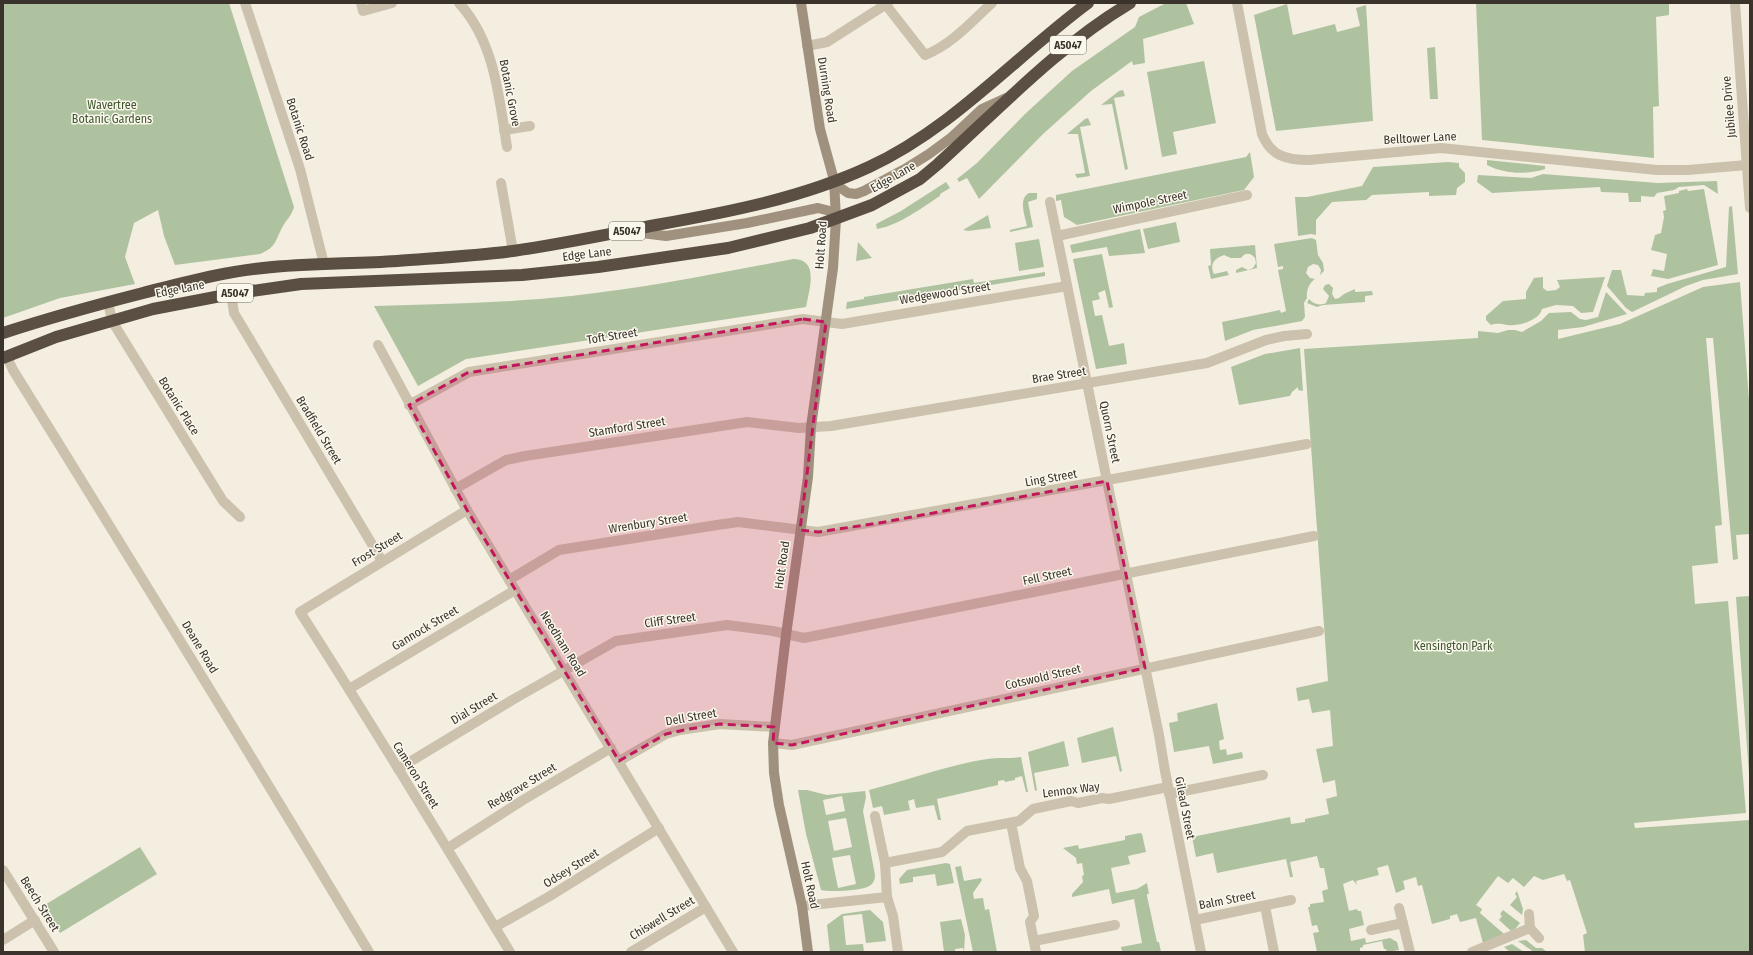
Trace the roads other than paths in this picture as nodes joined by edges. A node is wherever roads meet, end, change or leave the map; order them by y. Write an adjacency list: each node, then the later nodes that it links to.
1 (245, 3): 27 (street, Botanic Road)
2 (361, 3): 3 (street)
3 (392, 3)
4 (459, 3): 15 (street, Botanic Grove)
5 (801, 3): 12 (main road, Durning Road)
6 (992, 3): 11 (street)
7 (1088, 3): 18 (highway, Edge Lane / A5047)
8 (1130, 3): 13 (highway, Edge Lane / A5047)
9 (1237, 3): 17 (street, Belltower Lane)
10 (1734, 3): 17 (street, Jubilee Drive)
11 (887, 4): 12 (street)
12 (807, 46): 18 (main road, Durning Road)
13 (1013, 95): 18 (main road); 23 (highway, Edge Lane / A5047)
14 (530, 126): 15 (street)
15 (504, 130): 16 (street, Botanic Grove)
16 (507, 147)
17 (1748, 164): 22 (street, Jubilee Drive)
18 (834, 180): 23 (main road, Holt Road); 24 (highway, Edge Lane / A5047)
19 (501, 183): 26 (street)
20 (1247, 195): 25 (street, Wimpole Street)
21 (1050, 202): 25 (street, Quorn Street)
22 (1750, 208)
23 (836, 219): 24 (main road); 29 (highway, Edge Lane / A5047); 32 (main road, Holt Road)
24 (627, 231): 26 (highway, Edge Lane / A5047)
25 (1057, 236): 28 (street, Quorn Street)
26 (513, 250): 27 (highway, Edge Lane / A5047)
27 (324, 264): 30 (highway, Edge Lane / A5047)
28 (1067, 286): 32 (street, Wedgewood Street); 37 (street, Quorn Street)
29 (230, 294): 31 (highway, Edge Lane / A5047); 47 (street, Bradfield Street)
30 (108, 302): 31 (street, Botanic Place); 33 (highway, Edge Lane / A5047)
31 (112, 321): 36 (highway, Edge Lane / A5047); 44 (street, Botanic Place)
32 (826, 322): 38 (street, Toft Street); 39 (main road, Holt Road)
33 (3, 333)
34 (1307, 334): 37 (street, Brae Street)
35 (378, 345): 38 (street, Needham Road)
36 (5, 358): 88 (street, Deane Road)
37 (1087, 384): 39 (street, Brae Street); 41 (street, Quorn Street)
38 (409, 405): 42 (street, Needham Road)
39 (811, 427): 42 (street, Stamford Street); 45 (main road, Holt Road)
40 (1307, 444): 41 (street, Ling Street)
41 (1107, 481): 45 (street, Ling Street); 48 (street, Quorn Street)
42 (455, 489): 43 (street, Needham Road)
43 (467, 510): 47 (street, Frost Street); 49 (street, Needham Road)
44 (240, 517)
45 (800, 530): 49 (street, Wrenbury Street); 53 (main road, Holt Road)
46 (1314, 536): 48 (street, Fell Street)
47 (382, 561): 51 (street, Frost Street)
48 (1125, 574): 53 (street, Fell Street); 54 (street, Quorn Street)
49 (509, 580): 50 (street, Needham Road)
50 (515, 590): 55 (street, Needham Road); 56 (street, Gannock Street)
51 (300, 612): 56 (street, Cameron Street)
52 (1319, 631): 54 (street, Cotswold Street)
53 (786, 635): 55 (street, Cliff Street); 57 (main road, Holt Road)
54 (1145, 668): 58 (street, Cotswold Street); 63 (street, Gilead Street)
55 (565, 671): 59 (street, Needham Road); 61 (street, Dial Street)
56 (349, 689): 61 (street, Cameron Street)
57 (774, 727): 58 (main road, Holt Road); 60 (street, Dell Street)
58 (773, 743): 72 (main road, Holt Road)
59 (611, 748): 60 (street, Needham Road); 67 (street, Redgrave Street)
60 (619, 761): 66 (street, Needham Road)
61 (398, 769): 67 (street, Cameron Street)
62 (1263, 775): 63 (street, Lennox Way)
63 (1168, 790): 65 (street, Lennox Way); 78 (street, Gilead Street)
64 (874, 816): 68 (street)
65 (1011, 823): 68 (street, Lennox Way); 86 (street)
66 (659, 828): 74 (street, Needham Road); 81 (street, Odsey Street)
67 (448, 848): 81 (street, Cameron Street)
68 (885, 863): 70 (street)
69 (3, 870): 77 (street, Beech Street)
70 (887, 897): 72 (street); 93 (street)
71 (1291, 900): 73 (street, Balm Street)
72 (802, 906): 92 (main road, Holt Road)
73 (1265, 906): 78 (street, Balm Street); 96 (street, Balm Street)
74 (706, 907): 90 (street, Chiswell Street); 91 (street, Needham Road)
75 (1399, 908): 79 (street)
76 (1529, 914): 82 (street)
77 (35, 920): 85 (street); 87 (street, Beech Street)
78 (1195, 920): 95 (street, Gilead Street)
79 (1403, 923): 83 (street); 97 (street)
80 (1115, 925): 86 (street)
81 (495, 928): 89 (street, Cameron Street)
82 (1530, 928): 84 (street); 98 (street)
83 (1372, 930)
84 (1540, 938)
85 (3, 940)
86 (1034, 941): 94 (street)
87 (54, 952)
88 (369, 952)
89 (510, 952)
90 (631, 952)
91 (733, 952)
92 (808, 952)
93 (898, 952)
94 (1036, 952)
95 (1202, 952)
96 (1274, 952)
97 (1410, 952)
98 (1472, 952)

